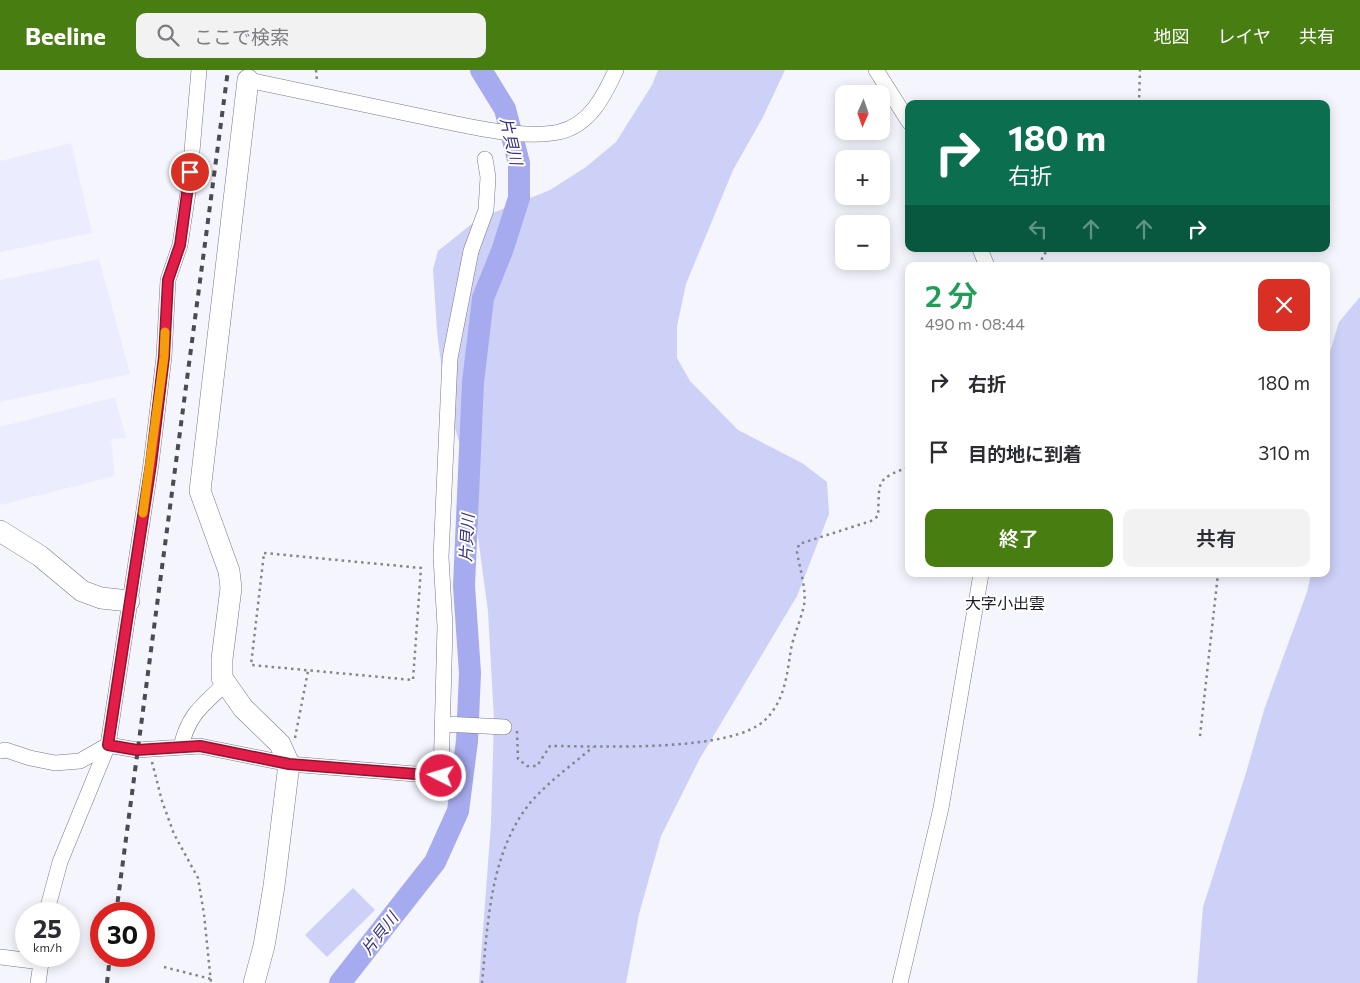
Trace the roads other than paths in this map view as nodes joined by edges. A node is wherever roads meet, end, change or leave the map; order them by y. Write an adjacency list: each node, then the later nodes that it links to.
1 (199, 70): 9 (street)
2 (616, 70): 4 (street)
3 (876, 70): 5 (street)
4 (248, 80): 10 (street)
5 (905, 116)
6 (485, 159): 11 (street)
7 (0, 531): 9 (street)
8 (980, 577): 23 (street)
9 (129, 601): 13 (street)
10 (225, 684): 14 (street); 16 (street)
11 (444, 724): 12 (street); 16 (street)
12 (504, 727)
13 (108, 745): 14 (street); 15 (street); 17 (street)
14 (181, 747): 16 (street)
15 (0, 751)
16 (289, 764): 22 (street)
17 (49, 902)
18 (0, 957): 19 (street)
19 (15, 958)
20 (40, 967): 21 (street)
21 (38, 983)
22 (254, 983)
23 (900, 983)

